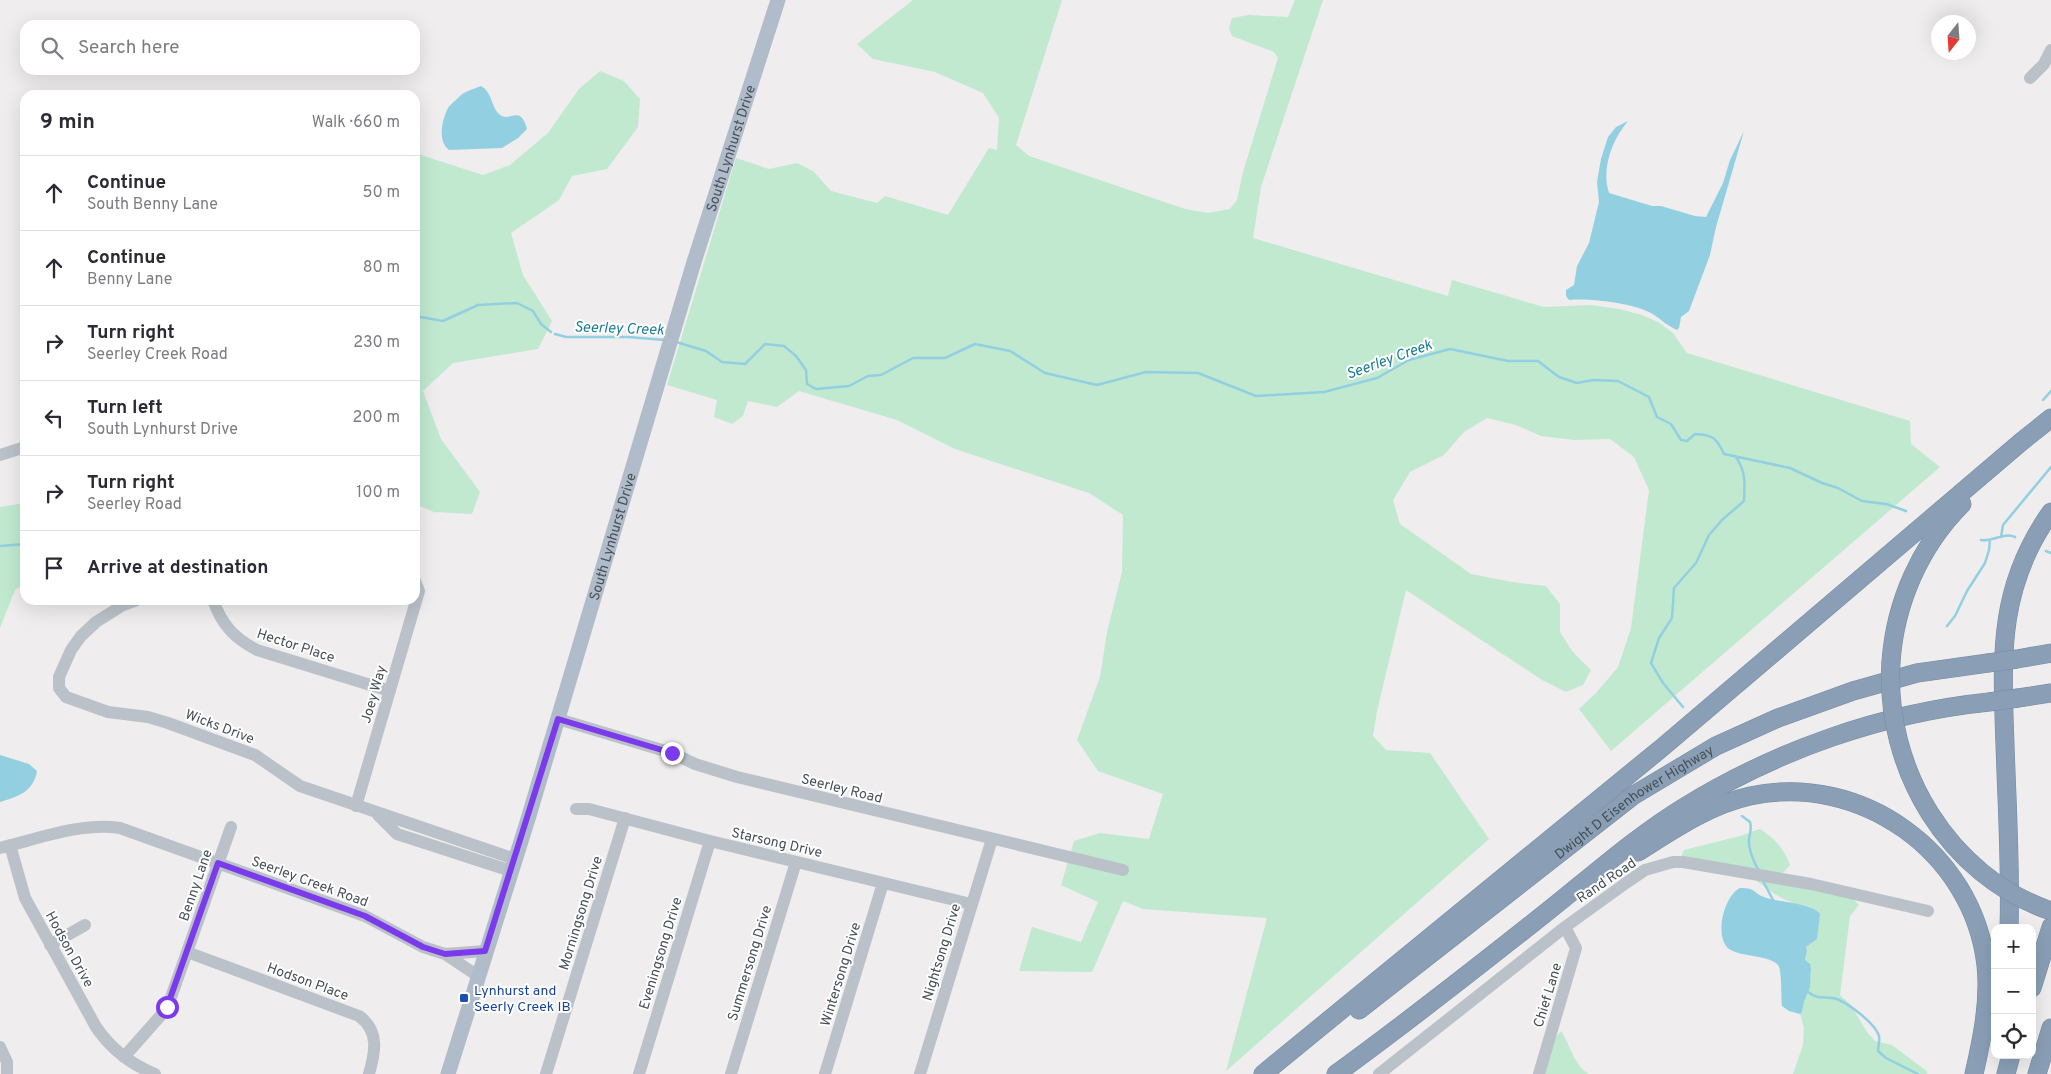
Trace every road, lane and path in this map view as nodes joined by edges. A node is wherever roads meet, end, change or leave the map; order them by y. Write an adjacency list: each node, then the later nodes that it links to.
1 (778, 0): 17 (main road, South Lynhurst Drive)
2 (2051, 50): 3 (street)
3 (2030, 78)
4 (2051, 418): 58 (highway)
5 (2051, 423): 32 (highway, bridge)
6 (20, 449): 7 (street)
7 (0, 455)
8 (2051, 512): 34 (highway)
9 (122, 605): 18 (street, Wicks Drive)
10 (215, 605): 13 (street, Hector Place)
11 (412, 605): 13 (street, Joey Way)
12 (2051, 654): 59 (highway, Dwight D Eisenhower Highway, bridge)
13 (390, 691): 18 (street, Joey Way)
14 (2051, 693): 15 (highway)
15 (2018, 698): 16 (highway); 33 (highway, bridge)
16 (2051, 699)
17 (558, 719): 22 (street, Seerley Road); 27 (main road, South Lynhurst Drive)
18 (356, 806): 27 (street, Wicks Drive)
19 (576, 809): 20 (street, Starsong Drive)
20 (625, 818): 23 (street, Starsong Drive); 53 (street, Morningsong Drive)
21 (231, 827): 26 (street, Benny Lane)
22 (992, 839): 28 (street, Seerley Road); 30 (street, Nightsong Drive)
23 (710, 841): 25 (street, Starsong Drive); 54 (street, Eveningsong Drive)
24 (5, 846): 26 (street, Seerley Creek Road); 38 (street, Hodson Drive)
25 (796, 862): 29 (street, Starsong Drive); 55 (street, Summersong Drive)
26 (218, 863): 40 (street, Benny Lane); 41 (street, Seerley Creek Road)
27 (513, 865): 39 (main road, South Lynhurst Drive)
28 (1122, 870)
29 (883, 883): 30 (street, Starsong Drive); 56 (street, Wintersong Drive)
30 (972, 904): 57 (street, Nightsong Drive)
31 (1928, 911): 36 (street, Rand Road)
32 (2051, 911)
33 (1543, 915): 60 (highway); 63 (highway)
34 (2009, 924)
35 (85, 925): 38 (street)
36 (1565, 927): 61 (street, Rand Road); 62 (street, Chief Lane)
37 (2051, 927): 42 (highway)
38 (50, 945): 47 (street, Hodson Drive)
39 (485, 951): 41 (street, Seerley Creek Road); 43 (main road, South Lynhurst Drive)
40 (187, 952): 47 (street, Benny Lane); 51 (street, Hodson Place)
41 (445, 954): 43 (street, Seerley Creek Road)
42 (2036, 975)
43 (478, 976): 52 (main road, South Lynhurst Drive)
44 (2051, 1028): 66 (highway)
45 (1991, 1043): 64 (highway)
46 (0, 1047): 49 (street)
47 (124, 1057): 50 (street)
48 (2011, 1059): 65 (highway)
49 (7, 1074)
50 (155, 1074)
51 (369, 1074)
52 (448, 1074)
53 (546, 1074)
54 (639, 1074)
55 (732, 1074)
56 (825, 1074)
57 (920, 1074)
58 (1263, 1074)
59 (1278, 1074)
60 (1336, 1074)
61 (1379, 1074)
62 (1539, 1074)
63 (1974, 1074)
64 (1982, 1074)
65 (2006, 1074)
66 (2037, 1074)

